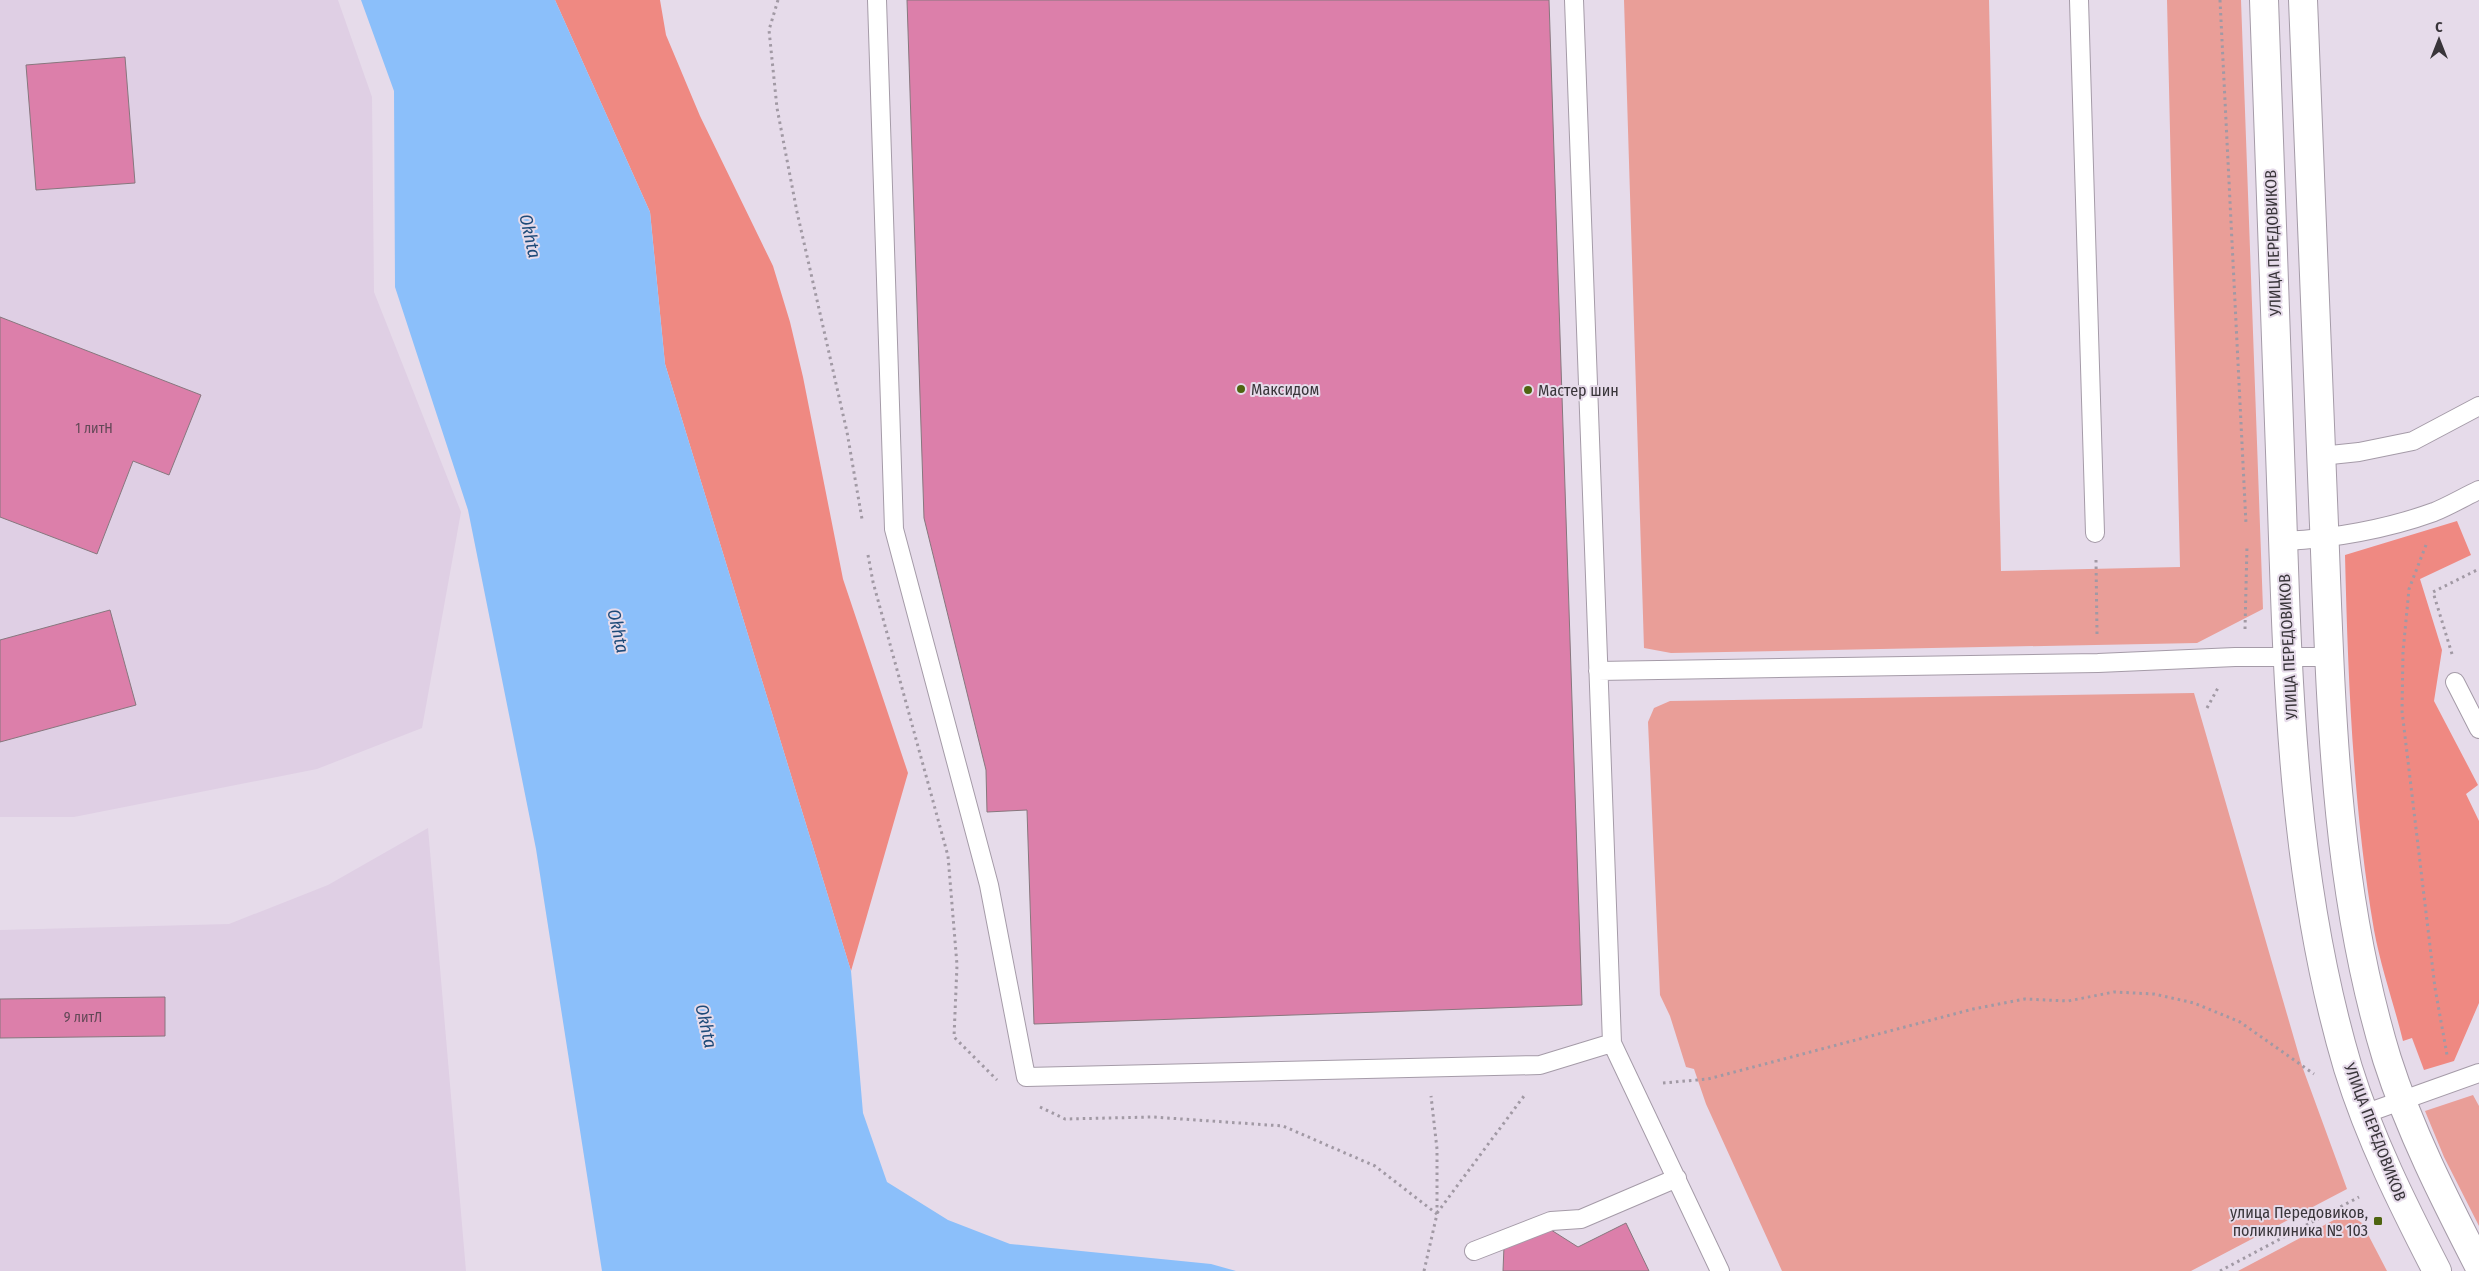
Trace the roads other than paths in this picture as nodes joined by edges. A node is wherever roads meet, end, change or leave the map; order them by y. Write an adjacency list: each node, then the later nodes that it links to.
1 (877, 0): 17 (lane)
2 (1574, 0): 14 (lane)
3 (2079, 0): 9 (lane)
4 (2264, 0): 11 (main road, УЛИЦА ПЕРЕДОВИКОВ)
5 (2304, 0): 7 (main road)
6 (2479, 406): 7 (lane)
7 (2321, 456): 10 (main road)
8 (2479, 490): 10 (lane)
9 (2095, 533)
10 (2324, 539): 11 (lane); 12 (main road)
11 (2283, 541): 13 (main road, УЛИЦА ПЕРЕДОВИКОВ)
12 (2328, 657): 13 (lane); 19 (main road)
13 (2288, 658): 14 (lane); 20 (main road, УЛИЦА ПЕРЕДОВИКОВ)
14 (1598, 671): 17 (lane)
15 (2455, 682): 16 (lane)
16 (2479, 729)
17 (1612, 1043): 21 (lane)
18 (2479, 1073): 19 (lane)
19 (2402, 1099): 20 (lane); 23 (main road)
20 (2364, 1114): 25 (main road, УЛИЦА ПЕРЕДОВИКОВ)
21 (1677, 1178): 22 (lane); 24 (lane)
22 (1474, 1252)
23 (2479, 1266)
24 (1720, 1271)
25 (2437, 1271)

